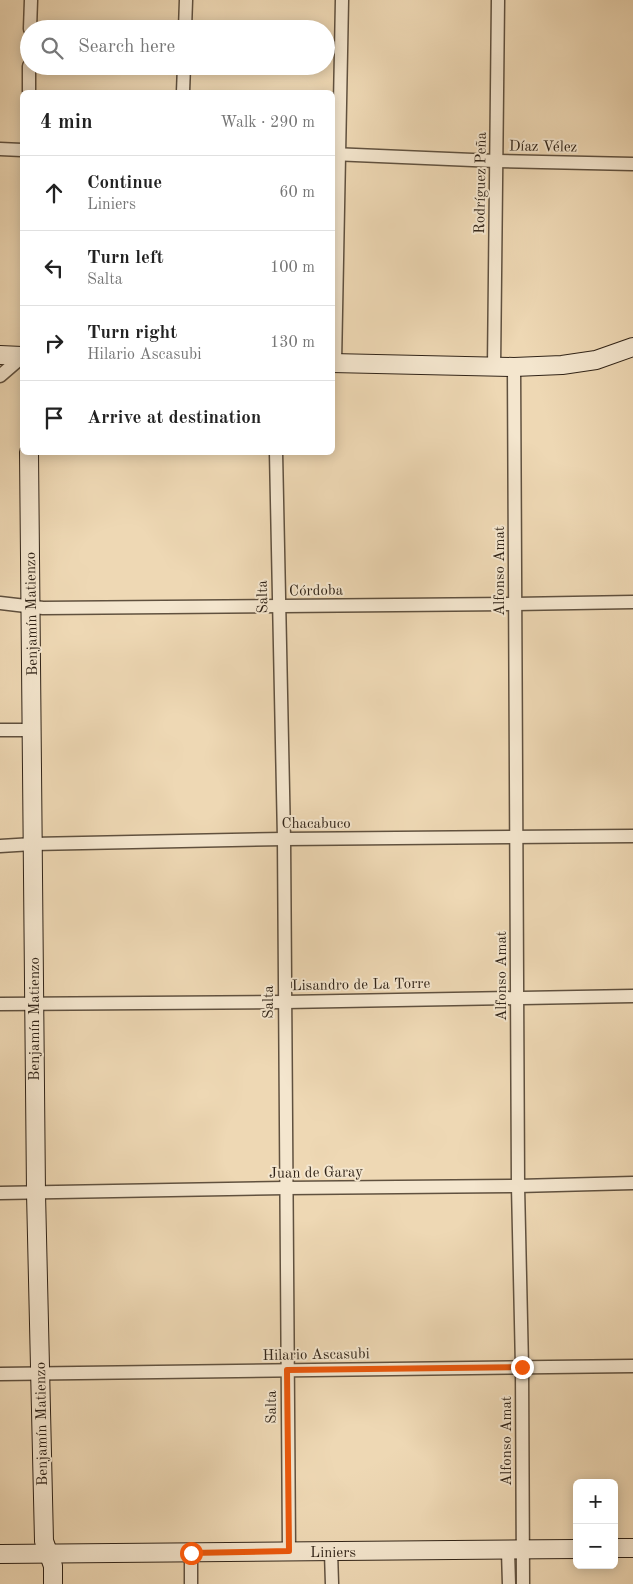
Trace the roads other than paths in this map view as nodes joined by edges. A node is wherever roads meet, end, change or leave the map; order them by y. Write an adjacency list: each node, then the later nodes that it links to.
1 (31, 0): 5 (street)
2 (186, 0): 6 (street)
3 (342, 0): 13 (street)
4 (498, 0): 14 (street, Rodríguez Peña)
5 (30, 20)
6 (185, 20)
7 (29, 75): 9 (street)
8 (184, 75): 10 (street)
9 (29, 90)
10 (183, 90)
11 (0, 149): 12 (street)
12 (20, 150)
13 (336, 154): 14 (street, Díaz Vélez); 16 (street)
14 (496, 161): 15 (street, Díaz Vélez); 22 (street, Rodríguez Peña)
15 (633, 164)
16 (335, 258)
17 (633, 347): 23 (street)
18 (0, 356): 19 (street)
19 (20, 357)
20 (20, 359): 24 (street)
21 (335, 363): 22 (street)
22 (494, 367): 23 (street)
23 (514, 367): 29 (street, Alfonso Amat)
24 (0, 376)
25 (29, 455): 30 (street, Benjamín Matienzo)
26 (276, 455): 31 (street, Salta)
27 (633, 602): 29 (street, Córdoba)
28 (0, 603): 30 (street, Córdoba)
29 (515, 604): 31 (street, Córdoba); 35 (street, Alfonso Amat)
30 (31, 606): 31 (street, Córdoba); 33 (street, Benjamín Matienzo)
31 (278, 606): 36 (street, Salta)
32 (0, 730): 33 (street)
33 (32, 730): 37 (street, Benjamín Matienzo)
34 (633, 836): 35 (street, Chacabuco)
35 (517, 838): 36 (street, Chacabuco); 40 (street, Alfonso Amat)
36 (284, 840): 37 (street, Chacabuco); 41 (street, Salta)
37 (33, 844): 38 (street, Chacabuco); 43 (street, Benjamín Matienzo)
38 (0, 846)
39 (633, 996): 40 (street, Lisandro de La Torre)
40 (518, 997): 41 (street, Lisandro de La Torre); 45 (street, Alfonso Amat)
41 (285, 1002): 43 (street, Lisandro de La Torre); 46 (street, Salta)
42 (0, 1004): 43 (street, Lisandro de La Torre)
43 (34, 1004): 47 (street, Benjamín Matienzo)
44 (633, 1183): 45 (street, Juan de Garay)
45 (518, 1186): 46 (street, Juan de Garay); 50 (street, Alfonso Amat)
46 (286, 1188): 47 (street, Juan de Garay); 51 (street, Salta)
47 (36, 1193): 48 (street, Juan de Garay); 53 (street, Benjamín Matienzo)
48 (0, 1194)
49 (633, 1366): 50 (street, Hilario Ascasubi)
50 (522, 1367): 51 (street, Hilario Ascasubi); 58 (street, Alfonso Amat)
51 (287, 1370): 53 (street, Hilario Ascasubi); 57 (street, Salta)
52 (0, 1374): 53 (street, Hilario Ascasubi)
53 (40, 1374): 60 (street, Benjamín Matienzo)
54 (618, 1548): 55 (street)
55 (633, 1548)
56 (573, 1549): 58 (street, Liniers)
57 (289, 1551): 59 (street, Liniers); 61 (street, Liniers)
58 (515, 1551): 59 (street, Liniers); 66 (street, Alfonso Amat); 67 (street, Alfonso Amat)
59 (331, 1552): 65 (street)
60 (48, 1553): 61 (street, Liniers); 62 (street, Liniers); 63 (street, Benjamín Matienzo)
61 (191, 1553): 64 (street)
62 (0, 1554)
63 (53, 1584)
64 (191, 1584)
65 (332, 1584)
66 (509, 1584)
67 (523, 1584)

